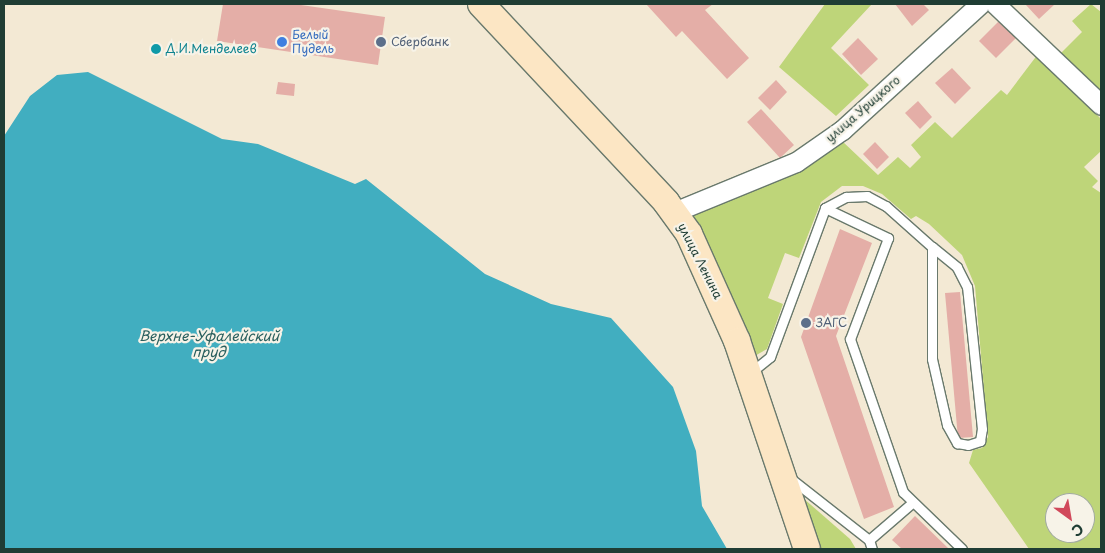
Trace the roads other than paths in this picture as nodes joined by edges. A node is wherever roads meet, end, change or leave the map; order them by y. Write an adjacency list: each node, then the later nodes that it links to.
1 (481, 4): 6 (main road, улица Ленина)
2 (980, 4): 6 (street, улица Урицкого)
3 (995, 4): 4 (street)
4 (1101, 105)
5 (825, 208): 7 (lane); 8 (lane); 10 (lane)
6 (674, 212): 8 (main road, улица Ленина)
7 (932, 247): 7 (lane)
8 (748, 374): 9 (main road, улица Ленина)
9 (777, 466): 11 (lane); 12 (main road, улица Ленина)
10 (913, 502): 11 (lane); 13 (lane)
11 (870, 545)
12 (807, 549)
13 (962, 549)

